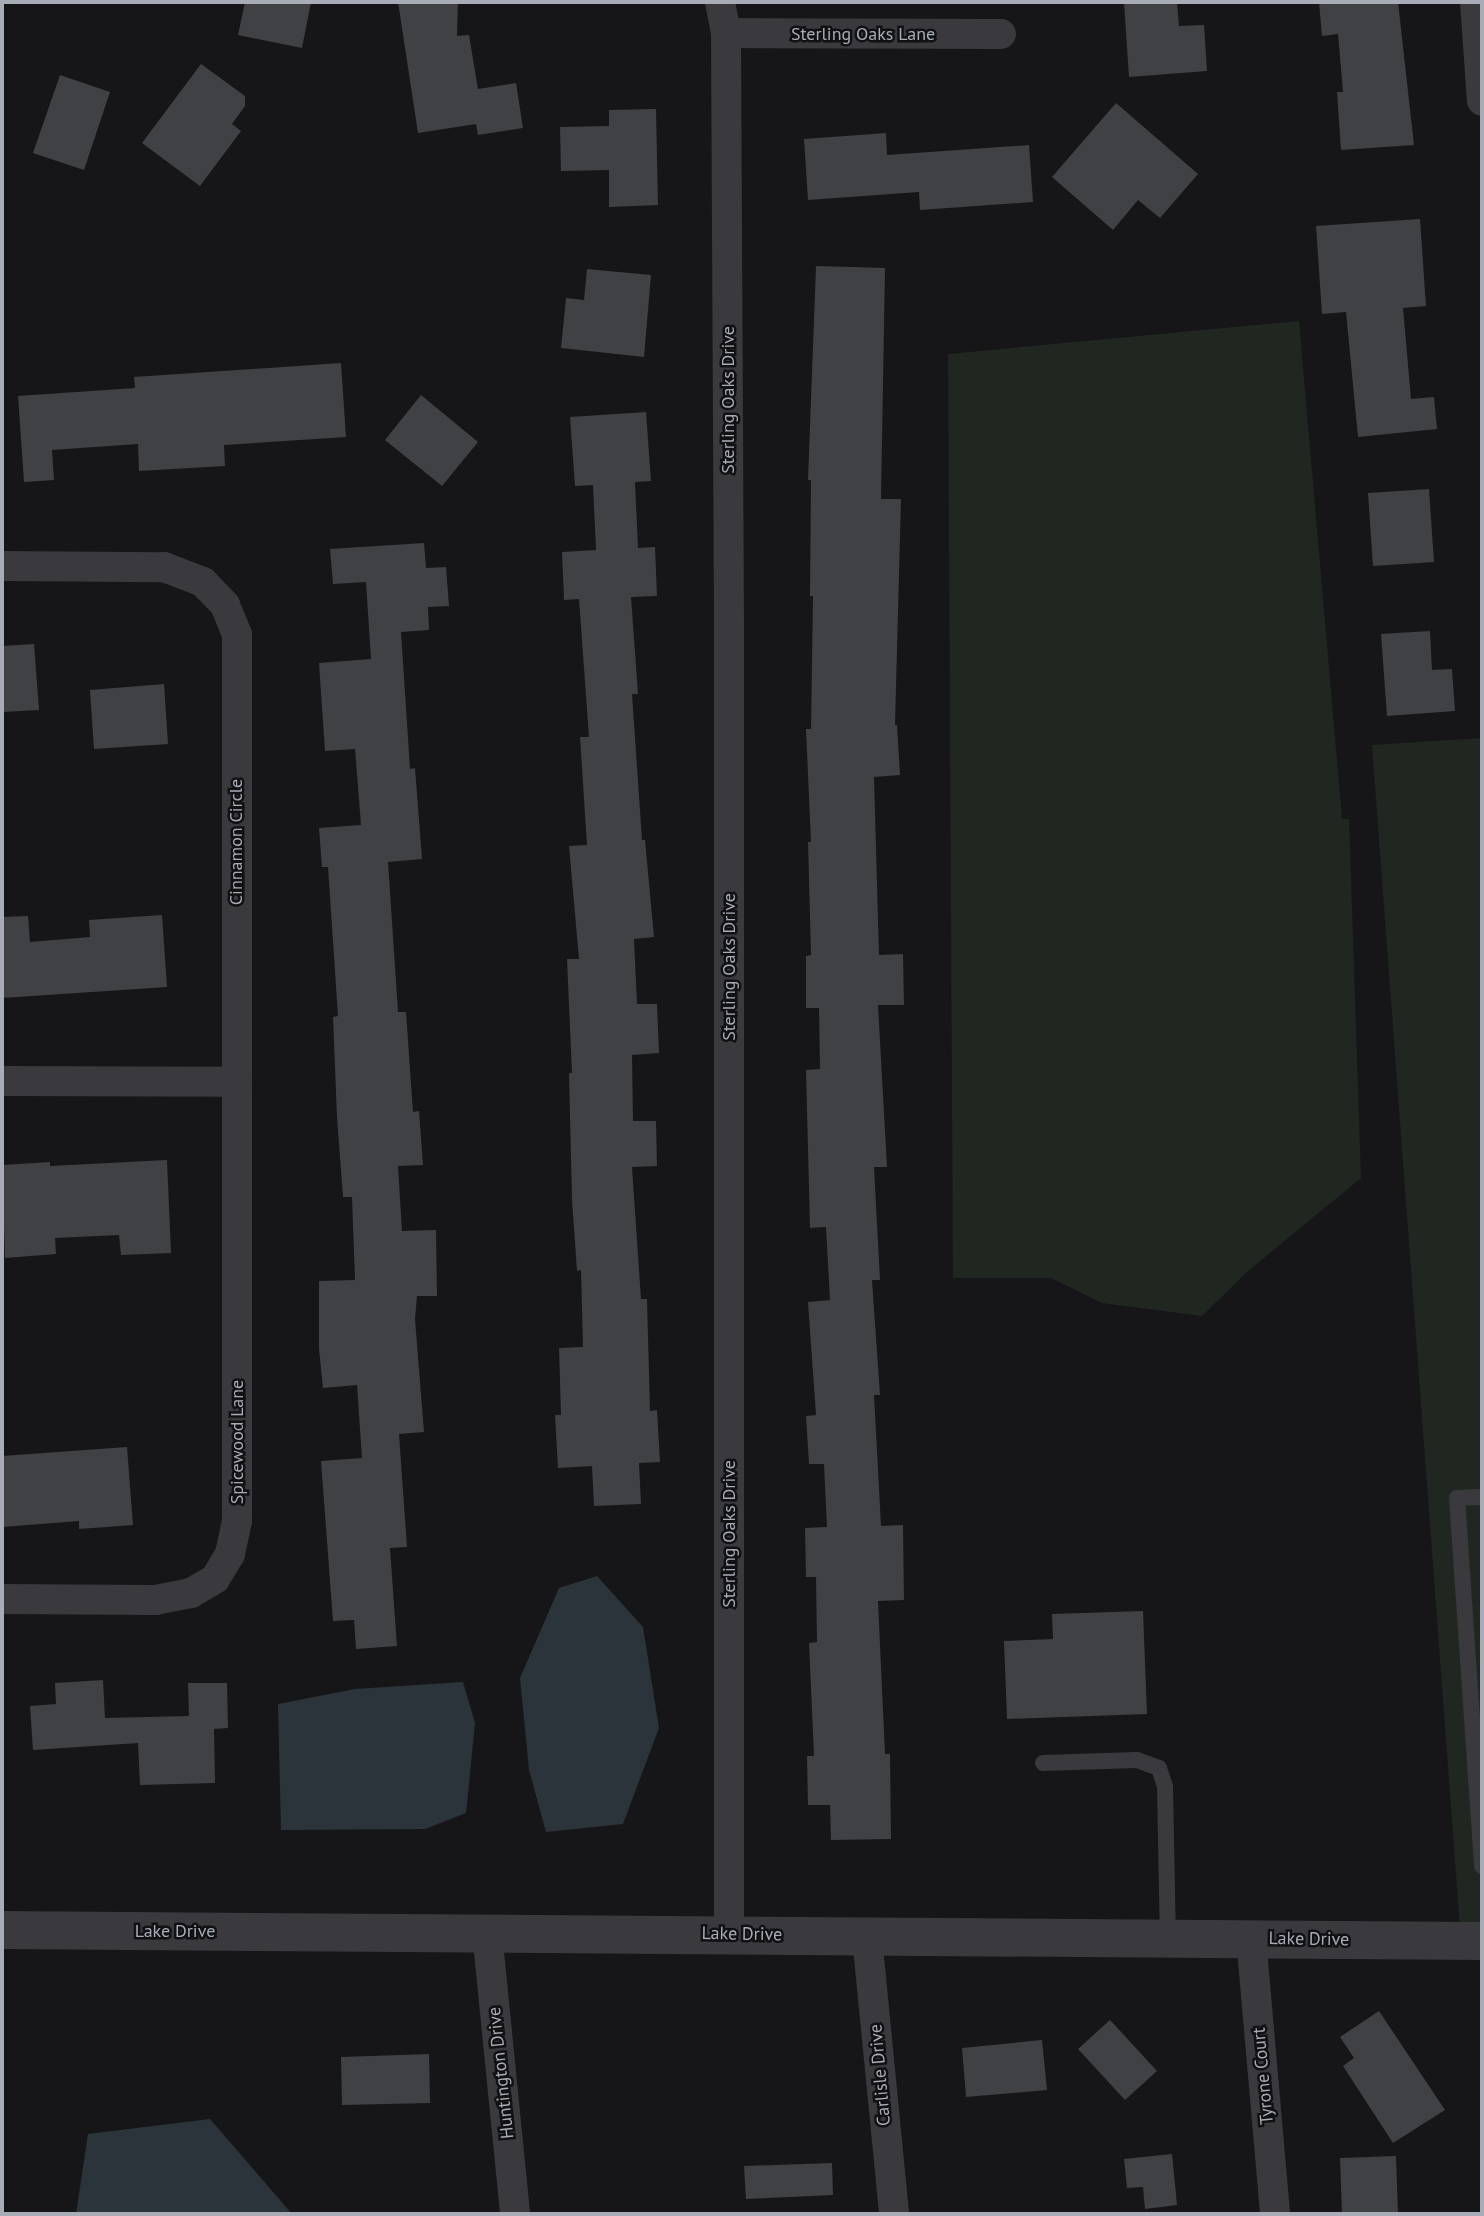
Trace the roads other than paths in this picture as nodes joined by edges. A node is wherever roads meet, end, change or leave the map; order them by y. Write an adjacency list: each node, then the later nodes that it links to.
1 (720, 2): 3 (street, Sterling Oaks Drive)
2 (1475, 2): 5 (street)
3 (726, 33): 4 (street, Sterling Oaks Lane); 15 (street, Sterling Oaks Drive)
4 (1001, 34)
5 (1482, 101)
6 (2, 566): 8 (street, Cinnamon Circle)
7 (2, 1081): 8 (street)
8 (236, 1082): 10 (street, Spicewood Lane)
9 (1482, 1497): 12 (lane)
10 (2, 1599)
11 (1043, 1763): 17 (lane)
12 (1482, 1866)
13 (2, 1930): 14 (street, Lake Drive)
14 (487, 1932): 15 (street, Lake Drive); 20 (street, Huntington Drive)
15 (729, 1934): 16 (street, Lake Drive)
16 (867, 1937): 17 (street, Lake Drive); 21 (street, Carlisle Drive)
17 (1168, 1938): 18 (street, Lake Drive)
18 (1251, 1938): 19 (street, Lake Drive); 22 (street, Tyrone Court)
19 (1482, 1941)
20 (515, 2214)
21 (894, 2214)
22 (1275, 2214)

